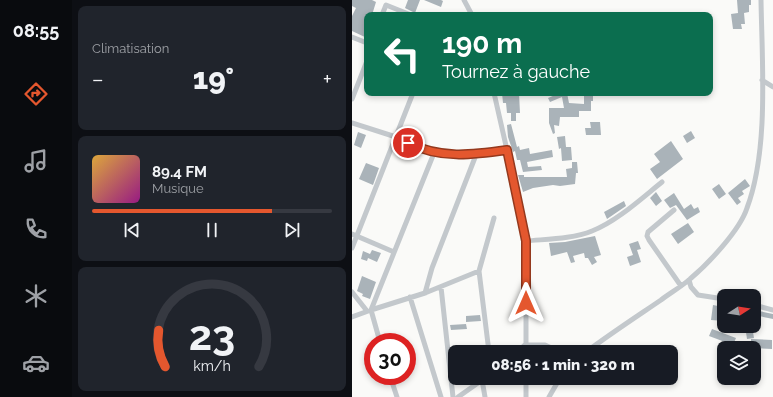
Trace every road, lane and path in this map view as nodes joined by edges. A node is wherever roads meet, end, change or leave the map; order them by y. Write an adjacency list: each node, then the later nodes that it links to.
1 (464, 0): 6 (street)
2 (761, 0): 10 (street)
3 (386, 2): 4 (street); 5 (street)
4 (383, 12)
5 (405, 12)
6 (470, 12)
7 (352, 37): 8 (street)
8 (364, 42)
9 (364, 69): 14 (street)
10 (762, 80): 11 (street); 28 (street)
11 (773, 87)
12 (412, 96): 16 (street)
13 (495, 96): 17 (street)
14 (352, 99)
15 (352, 123): 16 (street)
16 (396, 138): 18 (street); 23 (street)
17 (507, 150): 19 (street); 24 (street)
18 (434, 153): 19 (street); 26 (street)
19 (476, 155): 32 (street)
20 (662, 182): 24 (street)
21 (674, 210): 30 (street)
22 (494, 218): 27 (street)
23 (354, 235): 25 (street); 26 (street)
24 (526, 241): 41 (street)
25 (352, 248)
26 (394, 252): 36 (street)
27 (480, 272): 29 (street); 40 (street)
28 (689, 280): 30 (street); 34 (street)
29 (441, 286): 32 (street); 50 (street)
30 (681, 286): 42 (street)
31 (352, 292): 36 (street)
32 (424, 293): 33 (street)
33 (410, 297): 36 (street); 49 (street)
34 (717, 298)
35 (761, 307): 37 (street)
36 (369, 310): 38 (street); 39 (street)
37 (773, 310)
38 (352, 317)
39 (377, 333)
40 (489, 345)
41 (525, 345)
42 (596, 345)
43 (393, 385): 48 (street)
44 (475, 385): 51 (street)
45 (484, 385): 52 (street)
46 (526, 385): 53 (street)
47 (556, 385): 54 (street)
48 (397, 397)
49 (441, 397)
50 (453, 397)
51 (458, 397)
52 (485, 397)
53 (526, 397)
54 (549, 397)

